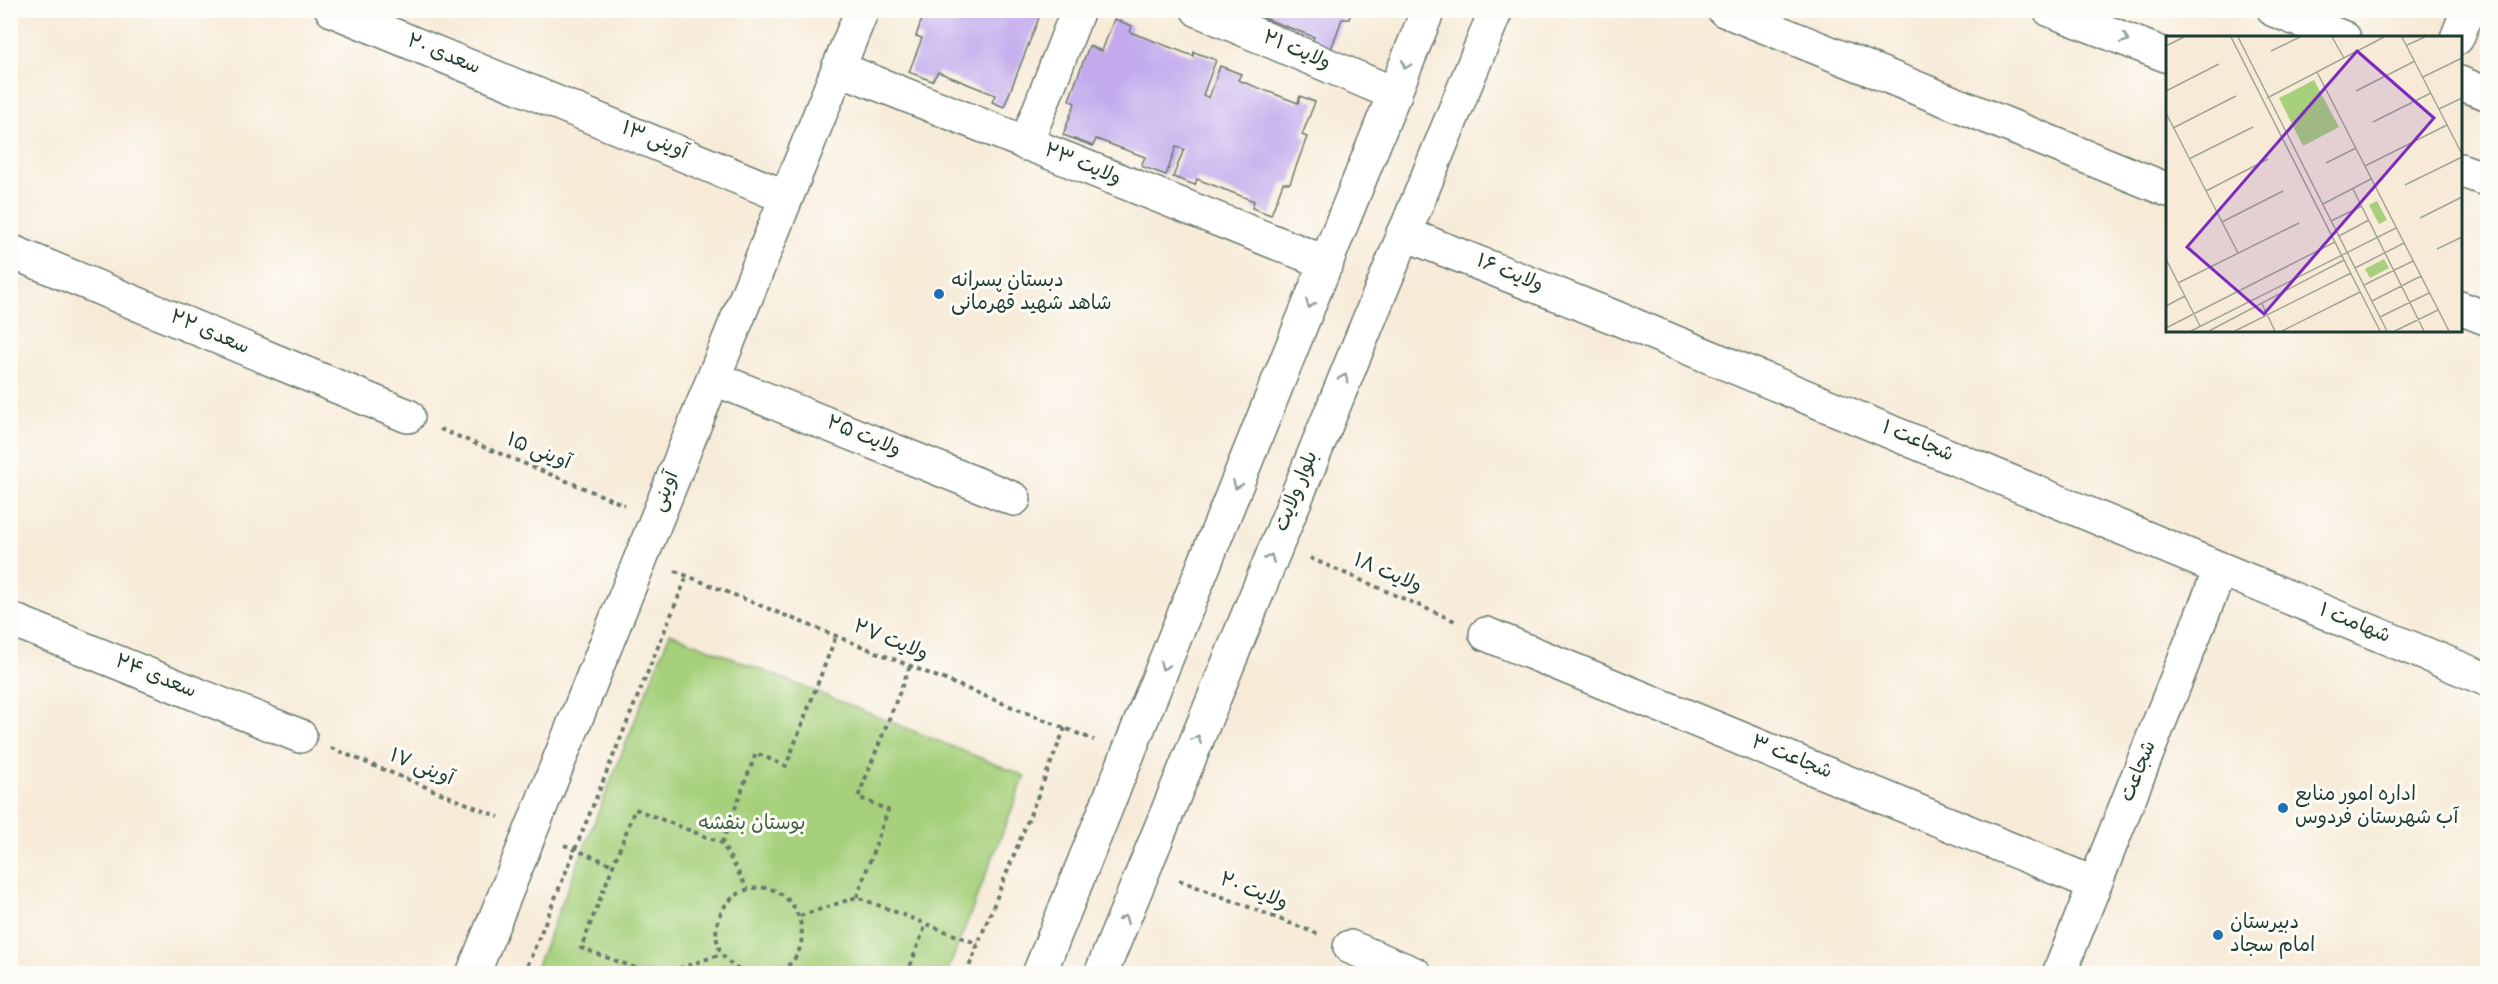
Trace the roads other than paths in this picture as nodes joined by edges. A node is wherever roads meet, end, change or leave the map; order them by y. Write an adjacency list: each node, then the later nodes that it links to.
1 (332, 10): 16 (street, سعدی ۲۰)
2 (862, 10): 14 (street, آوینی)
3 (1078, 10): 19 (street)
4 (1198, 10): 17 (street, ولایت ۲۱)
5 (1428, 10): 17 (street, one-way to 17)
6 (1496, 10): 24 (street, بلوار ولایت)
7 (1724, 10): 22 (street)
8 (2050, 10): 13 (street, one-way to 13)
9 (2274, 10): 11 (street)
10 (2468, 10): 12 (street)
11 (2339, 36)
12 (2458, 36)
13 (2166, 55)
14 (838, 68): 19 (street, ولایت ۲۳); 23 (street, آوینی)
15 (2462, 84): 18 (street)
16 (521, 87): 23 (street, آوینی ۱۳)
17 (1395, 94): 26 (street)
18 (2487, 94)
19 (1026, 144): 26 (street, ولایت ۲۳)
20 (2462, 171): 21 (street)
21 (2487, 180)
22 (2166, 189)
23 (786, 197): 30 (street, آوینی)
24 (1403, 233): 28 (street, ولایت ۱۶); 42 (street, بلوار ولایت, one-way to 24)
25 (10, 251): 31 (street, سعدی ۲۲)
26 (1327, 263): 41 (street, one-way to 41)
27 (2462, 309): 29 (street)
28 (1614, 317): 33 (street, شجاعت ۱)
29 (2487, 319)
30 (713, 378): 32 (street, ولایت ۲۵); 40 (street, آوینی)
31 (408, 416)
32 (1014, 499)
33 (2220, 570): 36 (street, شهامت ۱); 38 (street, شجاعت)
34 (10, 619): 37 (street, سعدی ۲۴)
35 (1486, 634): 38 (street, شجاعت ۳)
36 (2487, 680)
37 (300, 736)
38 (2095, 884): 44 (street, شجاعت)
39 (1350, 947): 43 (street)
40 (473, 974)
41 (1039, 974)
42 (1101, 974)
43 (1416, 974)
44 (2059, 974)

